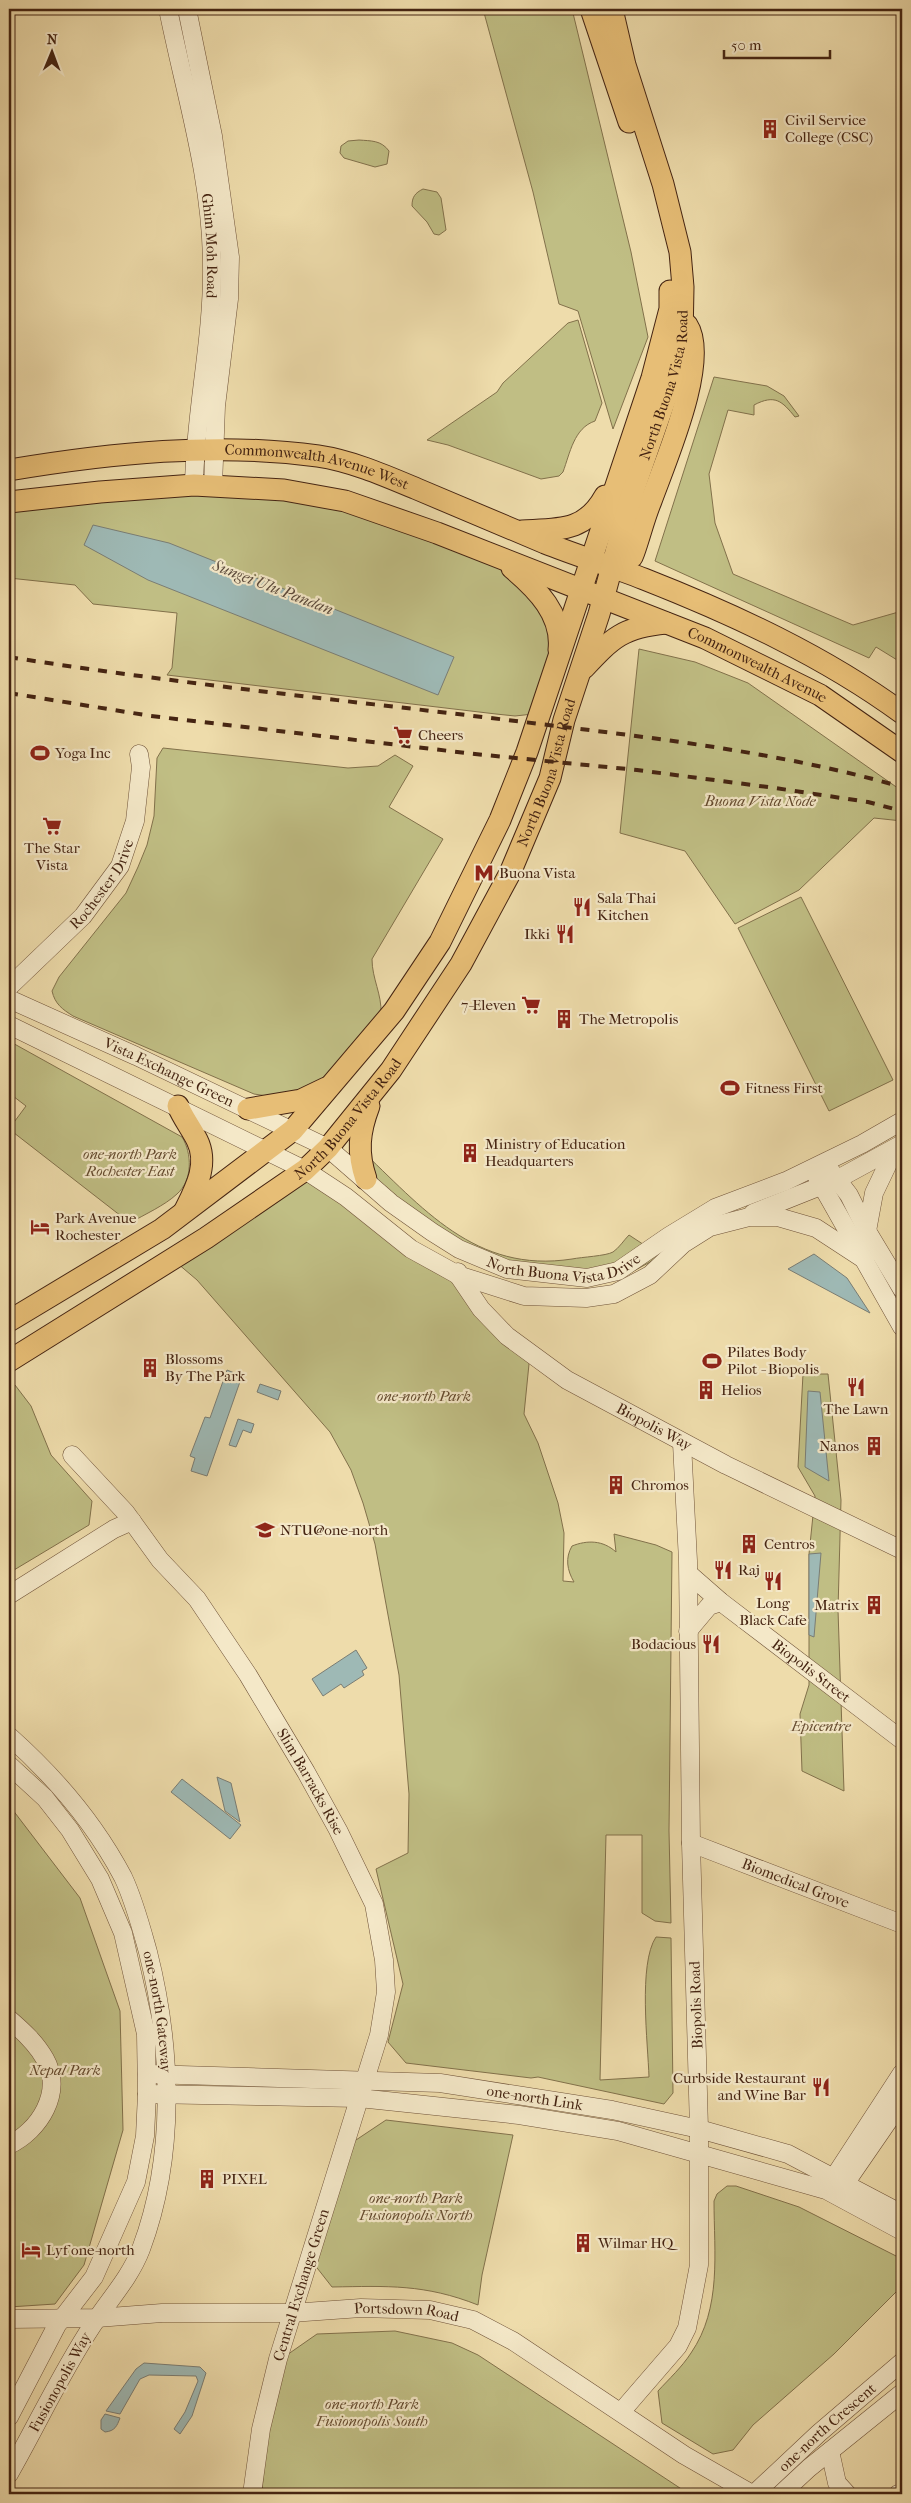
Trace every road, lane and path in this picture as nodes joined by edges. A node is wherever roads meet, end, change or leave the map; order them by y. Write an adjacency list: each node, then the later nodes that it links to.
1 (168, 9): 5 (street, Ghim Moh Road)
2 (186, 9): 5 (street, Ghim Moh Road)
3 (591, 9): 6 (main road, North Buona Vista Road)
4 (612, 9): 12 (main road, North Buona Vista Road)
5 (204, 449): 7 (main road, Commonwealth Avenue West); 8 (street, Ghim Moh Road); 10 (main road, Commonwealth Avenue West)
6 (621, 468): 10 (main road); 12 (main road, North Buona Vista Road)
7 (9, 470)
8 (204, 486): 9 (main road, Commonwealth Avenue West); 11 (main road, Commonwealth Avenue West)
9 (9, 502)
10 (517, 531): 12 (main road, Commonwealth Avenue West)
11 (503, 560): 13 (main road, Commonwealth Avenue West); 16 (main road)
12 (601, 563): 13 (main road, North Buona Vista Road); 14 (main road, North Buona Vista Road); 18 (main road, Commonwealth Avenue)
13 (582, 589): 14 (main road, Commonwealth Avenue West); 16 (main road, North Buona Vista Road)
14 (604, 597): 15 (main road, Commonwealth Avenue); 17 (main road, North Buona Vista Road)
15 (668, 623): 17 (main road); 19 (main road, Commonwealth Avenue)
16 (557, 664): 24 (main road, North Buona Vista Road)
17 (579, 673): 25 (main road, North Buona Vista Road)
18 (902, 712)
19 (902, 752)
20 (139, 754): 21 (street, Rochester Drive)
21 (9, 987)
22 (9, 999): 27 (street, Vista Exchange Green)
23 (9, 1025): 26 (street, Vista Exchange Green)
24 (333, 1084): 27 (main road); 29 (main road, North Buona Vista Road)
25 (376, 1092): 31 (main road, North Buona Vista Road); 35 (main road)
26 (178, 1106): 32 (street, Vista Exchange Green); 37 (main road)
27 (248, 1109): 29 (street, Vista Exchange Green)
28 (902, 1121): 33 (street, North Buona Vista Drive)
29 (293, 1130): 31 (street, Vista Exchange Green); 32 (main road, North Buona Vista Road)
30 (899, 1146): 36 (street); 39 (street)
31 (328, 1148): 34 (main road, North Buona Vista Road); 35 (street, North Buona Vista Drive)
32 (268, 1151): 34 (street, Vista Exchange Green); 37 (main road, North Buona Vista Road)
33 (819, 1165): 36 (street); 40 (street, North Buona Vista Drive)
34 (305, 1170): 42 (street, North Buona Vista Drive); 46 (main road, North Buona Vista Road)
35 (366, 1179): 40 (street, North Buona Vista Drive)
36 (829, 1183): 38 (street, North Buona Vista Drive); 39 (street); 41 (street, North Buona Vista Drive)
37 (182, 1215): 44 (main road, North Buona Vista Road)
38 (736, 1219): 41 (street, North Buona Vista Drive); 42 (street, North Buona Vista Drive)
39 (868, 1231): 43 (street)
40 (459, 1249): 42 (street)
41 (865, 1260): 45 (street, North Buona Vista Drive)
42 (458, 1276): 47 (street, Biopolis Way)
43 (902, 1289)
44 (9, 1321)
45 (902, 1327)
46 (9, 1361)
47 (682, 1443): 50 (street, Biopolis Way); 51 (street)
48 (72, 1455): 49 (street, Slim Barracks Rise)
49 (132, 1521): 52 (street); 64 (street, Slim Barracks Rise)
50 (902, 1550)
51 (689, 1574): 53 (street, Biopolis Street); 54 (street, Biopolis Road)
52 (9, 1595)
53 (720, 1602): 54 (street); 56 (street, Biopolis Street)
54 (688, 1631): 58 (street, Biopolis Road)
55 (9, 1736): 63 (street, one-north Gateway)
56 (902, 1740)
57 (9, 1764): 62 (street, one-north Gateway)
58 (690, 1843): 59 (street, Biomedical Grove); 69 (street, Biopolis Road)
59 (902, 1924)
60 (9, 2019): 70 (street)
61 (902, 2073): 72 (street)
62 (147, 2074): 63 (street, one-north Link); 65 (street, one-north Gateway)
63 (166, 2074): 64 (street, one-north Link); 66 (street, one-north Gateway)
64 (365, 2079): 67 (street, Central Exchange Green); 69 (street, one-north Link)
65 (147, 2094): 66 (street, one-north Link); 78 (street, one-north Gateway)
66 (166, 2094): 67 (street, one-north Link); 76 (street, one-north Gateway)
67 (359, 2098): 71 (street, one-north Link); 75 (street, Central Exchange Green)
68 (902, 2101): 72 (street)
69 (699, 2129): 71 (street, Biopolis Road); 72 (street, one-north Link)
70 (9, 2145)
71 (699, 2153): 72 (street, one-north Link); 81 (street, Biopolis Road)
72 (837, 2187): 73 (street, one-north Link); 74 (street, one-north Link)
73 (902, 2214)
74 (902, 2231)
75 (291, 2313): 76 (street, Portsdown Road); 81 (street, Portsdown Road); 85 (street, Central Exchange Green)
76 (97, 2318): 78 (street, Portsdown Road); 84 (street, Fusionopolis Way)
77 (9, 2319): 78 (street, Portsdown Road)
78 (62, 2319): 82 (street, Fusionopolis Way)
79 (902, 2362): 87 (street, one-north Crescent)
80 (902, 2393): 83 (street, one-north Crescent)
81 (621, 2412): 87 (street, Portsdown Road)
82 (9, 2417)
83 (830, 2452): 88 (street, one-north Crescent); 89 (street)
84 (9, 2474)
85 (246, 2493)
86 (902, 2493): 90 (street)
87 (753, 2494)
88 (781, 2494)
89 (848, 2494)
90 (898, 2494)

